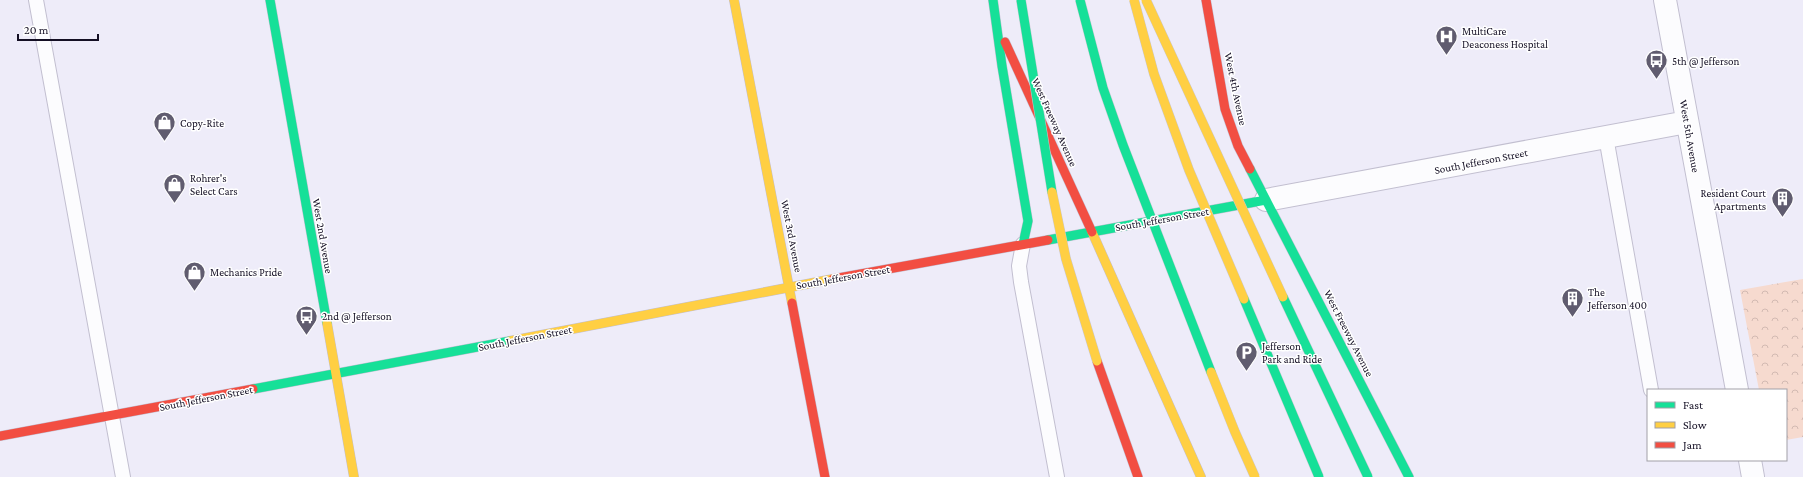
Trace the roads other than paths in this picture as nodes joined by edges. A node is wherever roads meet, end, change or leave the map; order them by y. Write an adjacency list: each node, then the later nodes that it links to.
1 (36, 0): 21 (lane)
2 (270, 0): 18 (main road, West 2nd Avenue)
3 (734, 0): 17 (main road, West 3rd Avenue)
4 (993, 0): 11 (main road, West Freeway Avenue)
5 (1022, 0): 29 (main road, bridge)
6 (1080, 0): 31 (main road, bridge)
7 (1134, 0): 32 (main road, bridge)
8 (1146, 0): 33 (main road, bridge)
9 (1206, 0): 14 (main road, West 4th Avenue)
10 (1665, 0): 12 (street, West 5th Avenue)
11 (997, 23): 15 (main road, West Freeway Avenue); 16 (main road, West Freeway Avenue)
12 (1687, 122): 13 (street, South Jefferson Street); 20 (street, West 5th Avenue)
13 (1606, 137): 14 (street, South Jefferson Street); 19 (lane)
14 (1266, 200): 15 (main road, South Jefferson Street); 24 (main road, West Freeway Avenue)
15 (1092, 232): 16 (main road, South Jefferson Street); 30 (main road, West Freeway Avenue)
16 (1023, 244): 17 (main road, South Jefferson Street); 28 (lane)
17 (790, 287): 18 (main road, South Jefferson Street); 27 (main road, West 3rd Avenue)
18 (335, 374): 21 (main road, South Jefferson Street); 26 (main road, West 2nd Avenue)
19 (1651, 389)
20 (1737, 389)
21 (111, 416): 22 (main road, South Jefferson Street); 25 (lane)
22 (0, 436)
23 (1750, 461): 34 (street)
24 (1407, 472)
25 (123, 477)
26 (354, 477)
27 (825, 477)
28 (1057, 477)
29 (1138, 477)
30 (1201, 477)
31 (1255, 477)
32 (1320, 477)
33 (1368, 477)
34 (1753, 477)

